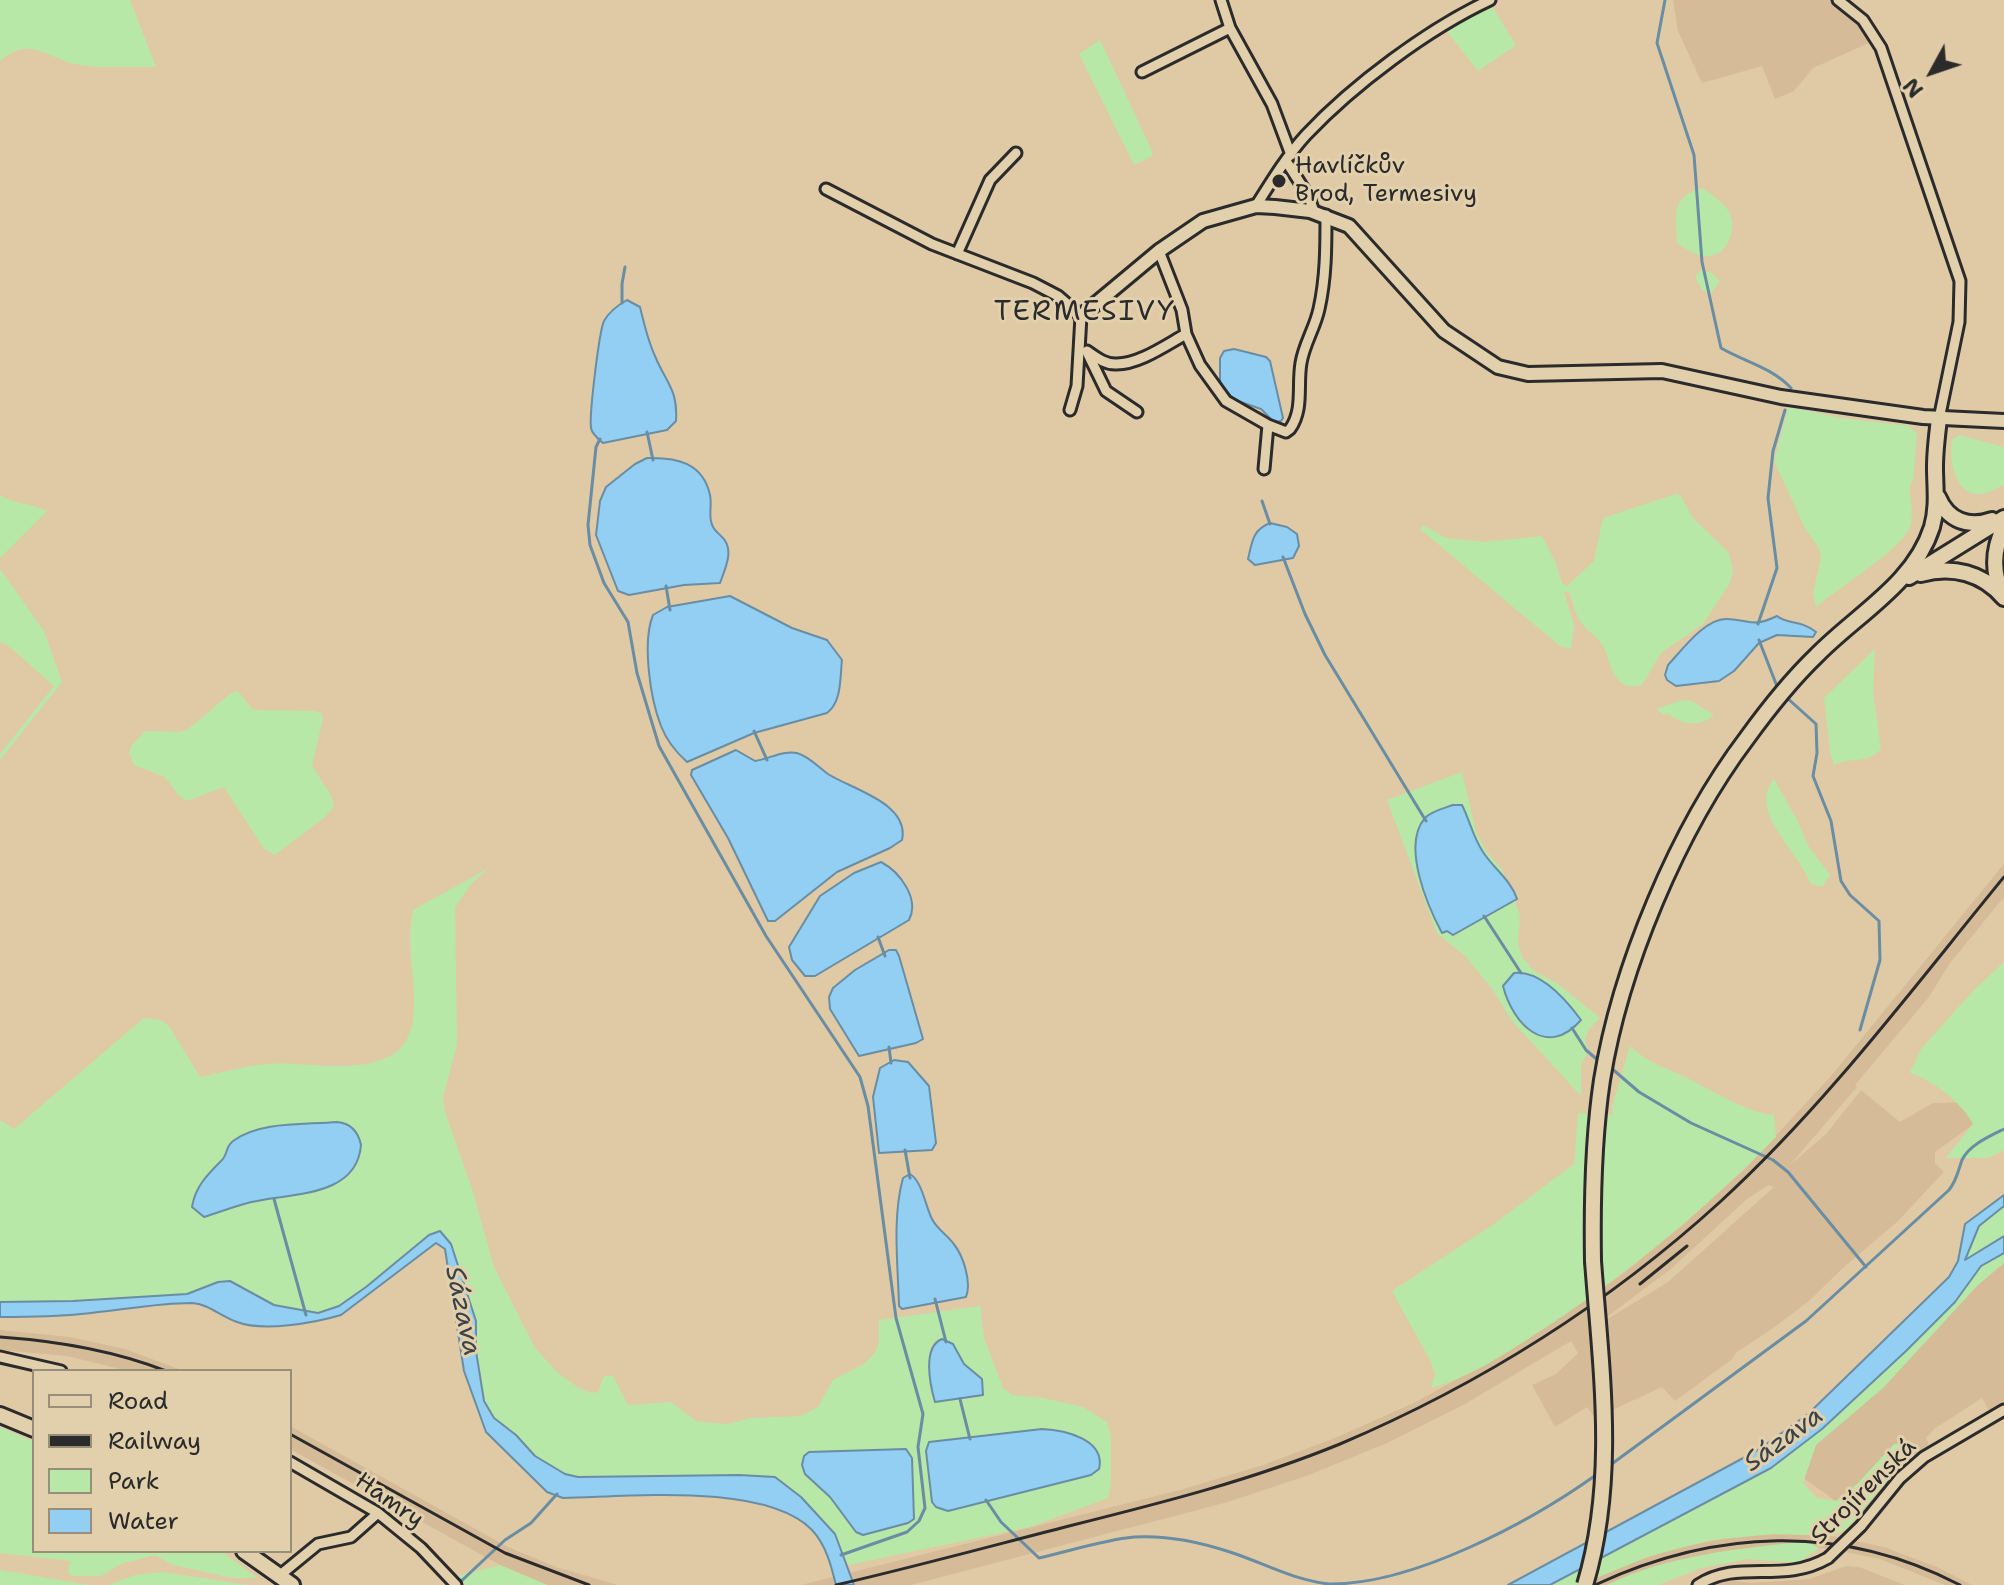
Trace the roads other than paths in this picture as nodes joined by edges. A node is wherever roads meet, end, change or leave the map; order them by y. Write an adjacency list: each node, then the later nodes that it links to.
1 (1221, 0): 4 (street)
2 (1490, 0): 7 (street)
3 (1838, 0): 19 (street)
4 (1230, 28): 5 (street); 7 (street)
5 (1142, 72)
6 (1016, 153): 12 (street)
7 (1288, 158): 9 (street); 10 (street)
8 (826, 189): 12 (street)
9 (1256, 206): 10 (street); 11 (street)
10 (1320, 214): 19 (street); 21 (street)
11 (1159, 251): 13 (street); 14 (street)
12 (957, 254): 13 (street)
13 (1081, 316): 15 (street)
14 (1186, 334): 16 (street); 21 (street)
15 (1081, 340): 16 (street); 17 (street)
16 (1087, 351): 18 (street)
17 (1070, 410)
18 (1137, 412)
19 (1939, 419): 20 (street); 23 (main road)
20 (2004, 421)
21 (1268, 425): 22 (street)
22 (1264, 469)
23 (1938, 497): 24 (main road); 26 (main road)
24 (2004, 516): 26 (main road)
25 (2004, 527): 27 (main road)
26 (1898, 583): 27 (main road); 38 (main road, bridge)
27 (2004, 598)
28 (0, 1357): 29 (street)
29 (52, 1369)
30 (2004, 1410): 39 (street, Strojírenská, bridge)
31 (0, 1415): 32 (main road)
32 (32, 1428)
33 (292, 1463): 34 (street, Hamry)
34 (378, 1513): 36 (street); 37 (street, Hamry)
35 (247, 1553): 36 (main road)
36 (285, 1581)
37 (454, 1584)
38 (1585, 1585)
39 (1698, 1585)

